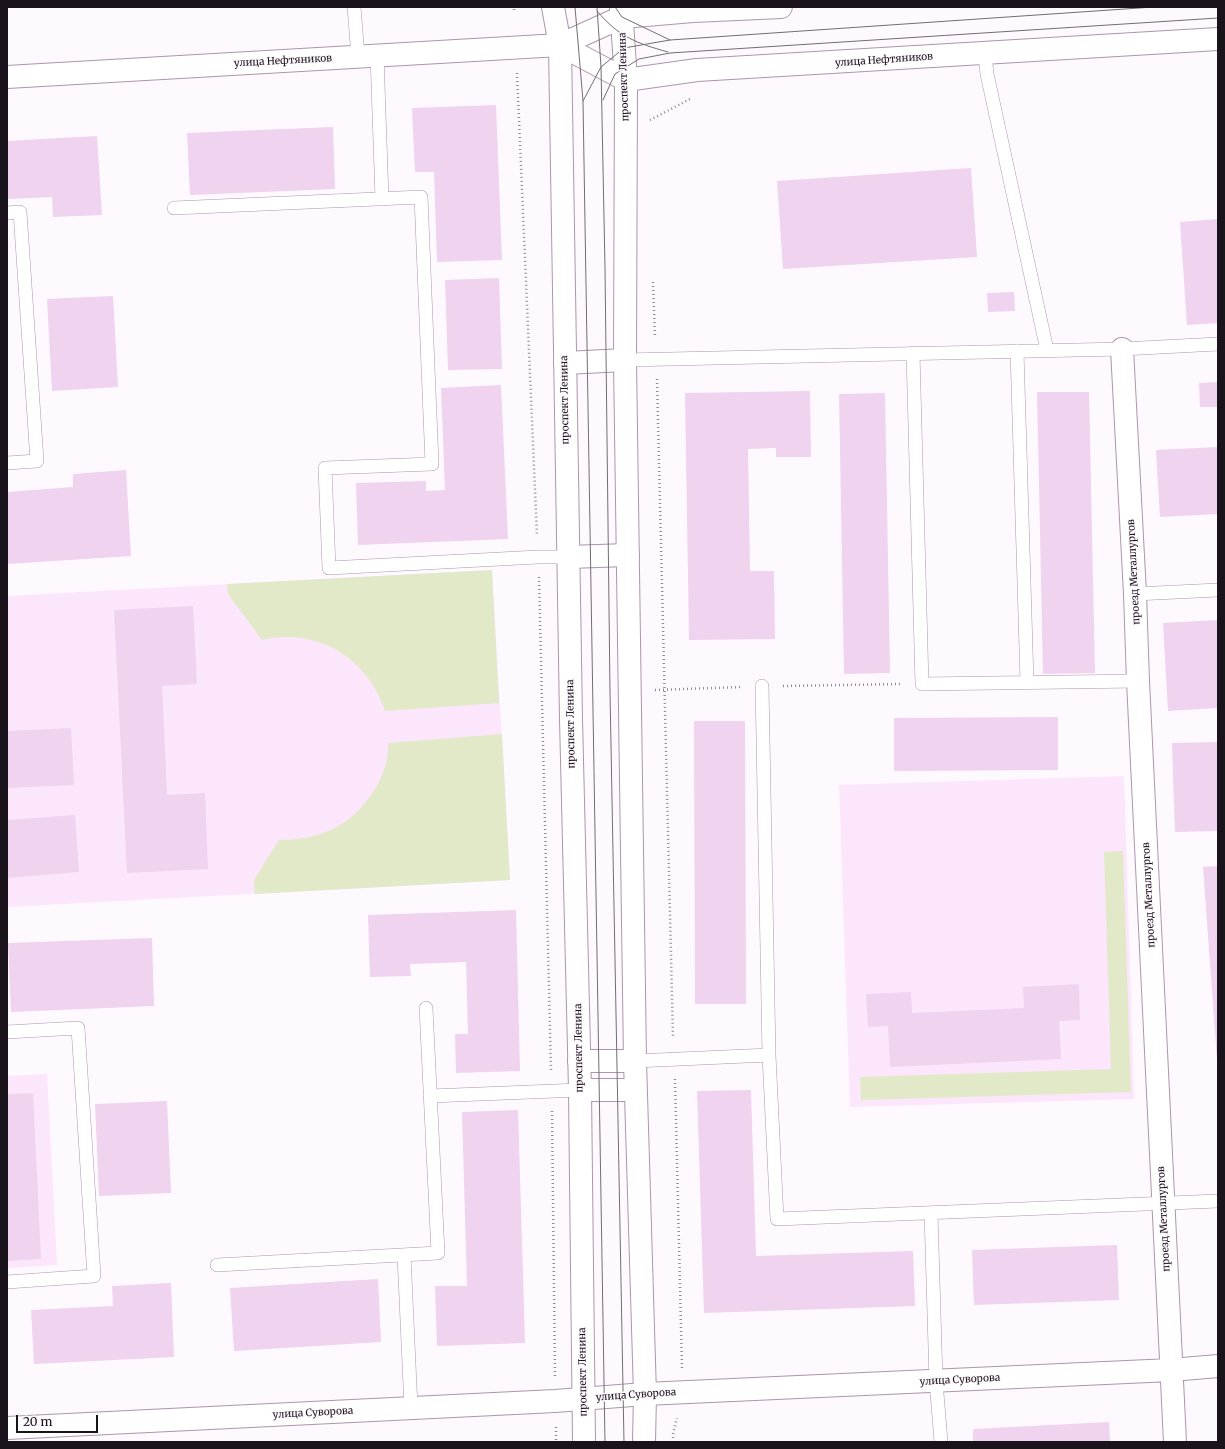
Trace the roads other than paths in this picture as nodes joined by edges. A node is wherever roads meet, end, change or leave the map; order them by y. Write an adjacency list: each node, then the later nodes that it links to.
1 (354, 7): 8 (lane)
2 (553, 7): 6 (main road, проспект Ленина)
3 (781, 7): 4 (main road, улица Нефтяников)
4 (622, 12): 6 (main road, улица Нефтяников); 10 (main road, проспект Ленина)
5 (1218, 39): 7 (main road, улица Нефтяников)
6 (560, 45): 8 (main road, улица Нефтяников); 10 (main road); 20 (main road, проспект Ленина)
7 (985, 54): 10 (main road, улица Нефтяников); 17 (lane)
8 (367, 56): 9 (main road, улица Нефтяников); 11 (lane)
9 (7, 77)
10 (626, 80): 19 (main road, проспект Ленина)
11 (382, 199): 12 (lane); 23 (lane)
12 (174, 208)
13 (7, 213): 21 (lane)
14 (1218, 344): 15 (lane)
15 (1122, 348): 17 (lane); 25 (main road, проезд Металлургов)
16 (1017, 350): 17 (lane); 18 (lane); 27 (lane)
17 (1047, 350)
18 (914, 353): 19 (lane); 27 (lane)
19 (625, 360): 20 (main road); 22 (main road, проспект Ленина)
20 (565, 363): 23 (main road, проспект Ленина)
21 (7, 463)
22 (628, 555): 23 (main road); 33 (main road, проспект Ленина)
23 (568, 557): 32 (main road, проспект Ленина)
24 (1218, 590): 25 (lane)
25 (1135, 594): 26 (main road, проезд Металлургов)
26 (1138, 681): 27 (lane); 38 (main road, проезд Металлургов)
27 (1027, 682)
28 (762, 686): 31 (lane)
29 (426, 1008): 36 (lane)
30 (7, 1032): 42 (lane)
31 (769, 1055): 33 (lane); 39 (lane)
32 (579, 1061): 33 (main road); 34 (main road, проспект Ленина)
33 (635, 1061): 35 (main road, проспект Ленина)
34 (580, 1090): 35 (main road); 36 (lane); 47 (main road, проспект Ленина)
35 (636, 1090): 46 (main road, проспект Ленина)
36 (430, 1096): 40 (lane)
37 (1218, 1201): 38 (lane)
38 (1163, 1204): 39 (lane); 44 (main road, проезд Металлургов)
39 (932, 1213): 45 (lane)
40 (404, 1255): 41 (lane); 48 (lane)
41 (217, 1266)
42 (7, 1282)
43 (1218, 1366): 44 (main road, улица Суворова)
44 (1171, 1370): 45 (main road, улица Суворова); 53 (main road, проезд Металлургов)
45 (936, 1381): 46 (main road, улица Суворова); 52 (lane)
46 (645, 1394): 47 (main road, улица Суворова); 51 (main road, проспект Ленина)
47 (584, 1398): 48 (main road, улица Суворова); 50 (main road, проспект Ленина)
48 (411, 1408): 49 (main road, улица Суворова)
49 (7, 1428)
50 (584, 1442)
51 (644, 1442)
52 (941, 1442)
53 (1175, 1442)

